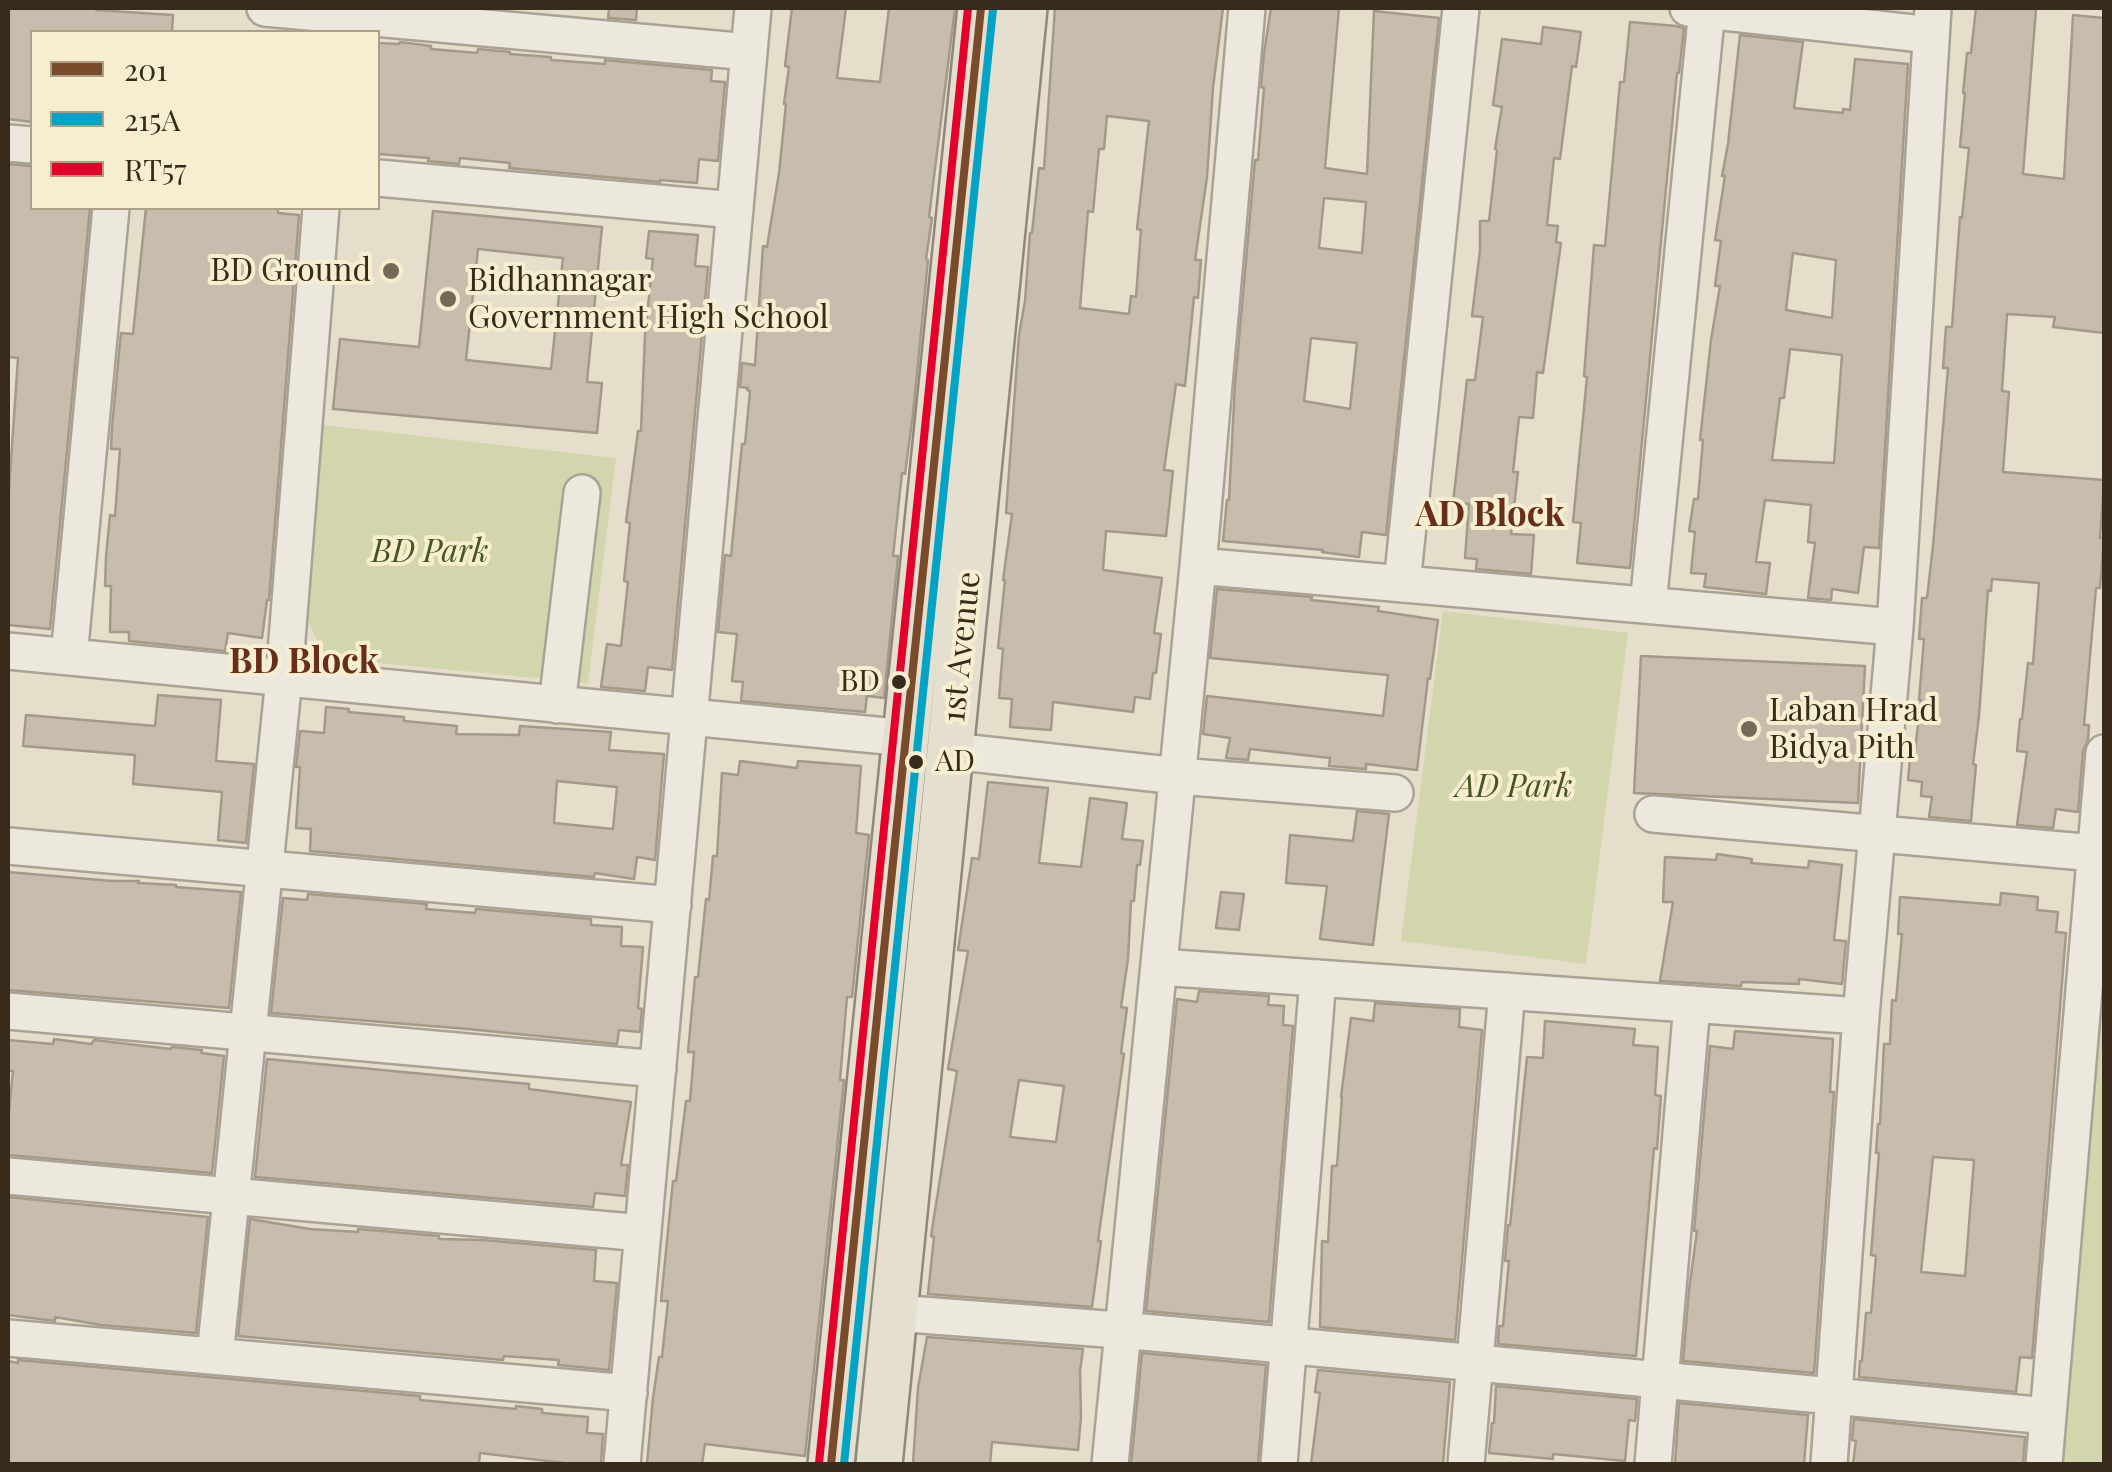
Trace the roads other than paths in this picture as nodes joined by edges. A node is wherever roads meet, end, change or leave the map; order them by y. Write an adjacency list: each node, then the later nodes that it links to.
1 (266, 8): 8 (street)
2 (753, 8): 10 (street)
3 (981, 8): 25 (main road)
4 (1024, 8): 26 (main road, 1st Avenue)
5 (1247, 8): 16 (street)
6 (1462, 8): 17 (street)
7 (1697, 8): 9 (street); 18 (street)
8 (339, 18): 10 (street)
9 (1932, 21): 19 (street)
10 (749, 52): 14 (street)
11 (380, 178): 14 (street)
12 (111, 210): 21 (street)
13 (320, 210): 22 (street)
14 (735, 210): 24 (street)
15 (582, 494): 23 (street)
16 (1198, 566): 17 (street); 28 (street)
17 (1402, 584): 18 (street)
18 (1648, 604): 19 (street)
19 (1895, 628): 31 (street)
20 (8, 651): 21 (street)
21 (69, 657): 22 (street)
22 (284, 678): 23 (street); 34 (street)
23 (557, 704): 24 (street)
24 (690, 718): 25 (street); 35 (street)
25 (907, 738): 58 (main road)
26 (952, 751): 28 (street); 47 (main road, 1st Avenue)
27 (2104, 753): 33 (street)
28 (1178, 776): 29 (street); 36 (street)
29 (1394, 793)
30 (1654, 814): 31 (street)
31 (1877, 833): 33 (street); 41 (street)
32 (8, 846): 34 (street)
33 (2096, 853): 56 (street)
34 (264, 868): 35 (street); 42 (street)
35 (673, 905): 43 (street)
36 (1159, 967): 37 (street); 48 (street)
37 (1318, 978): 38 (street); 50 (street)
38 (1507, 991): 39 (street); 52 (street)
39 (1692, 1004): 41 (street); 53 (street)
40 (8, 1011): 42 (street)
41 (1861, 1016): 55 (street)
42 (247, 1032): 43 (street); 45 (street)
43 (658, 1069): 46 (street)
44 (8, 1176): 45 (street)
45 (231, 1196): 46 (street); 51 (street)
46 (644, 1233): 54 (street)
47 (895, 1313): 48 (street); 59 (main road, 1st Avenue)
48 (1123, 1330): 50 (street); 60 (street)
49 (8, 1338): 51 (street)
50 (1288, 1346): 52 (street); 61 (street)
51 (215, 1356): 54 (street)
52 (1475, 1363): 53 (street); 62 (street)
53 (1660, 1380): 55 (street); 63 (street)
54 (629, 1393): 57 (street)
55 (1834, 1396): 56 (street); 64 (street)
56 (2048, 1416): 65 (street)
57 (622, 1464)
58 (832, 1464)
59 (880, 1464)
60 (1110, 1464)
61 (1279, 1464)
62 (1466, 1464)
63 (1652, 1464)
64 (1830, 1464)
65 (2044, 1464)

